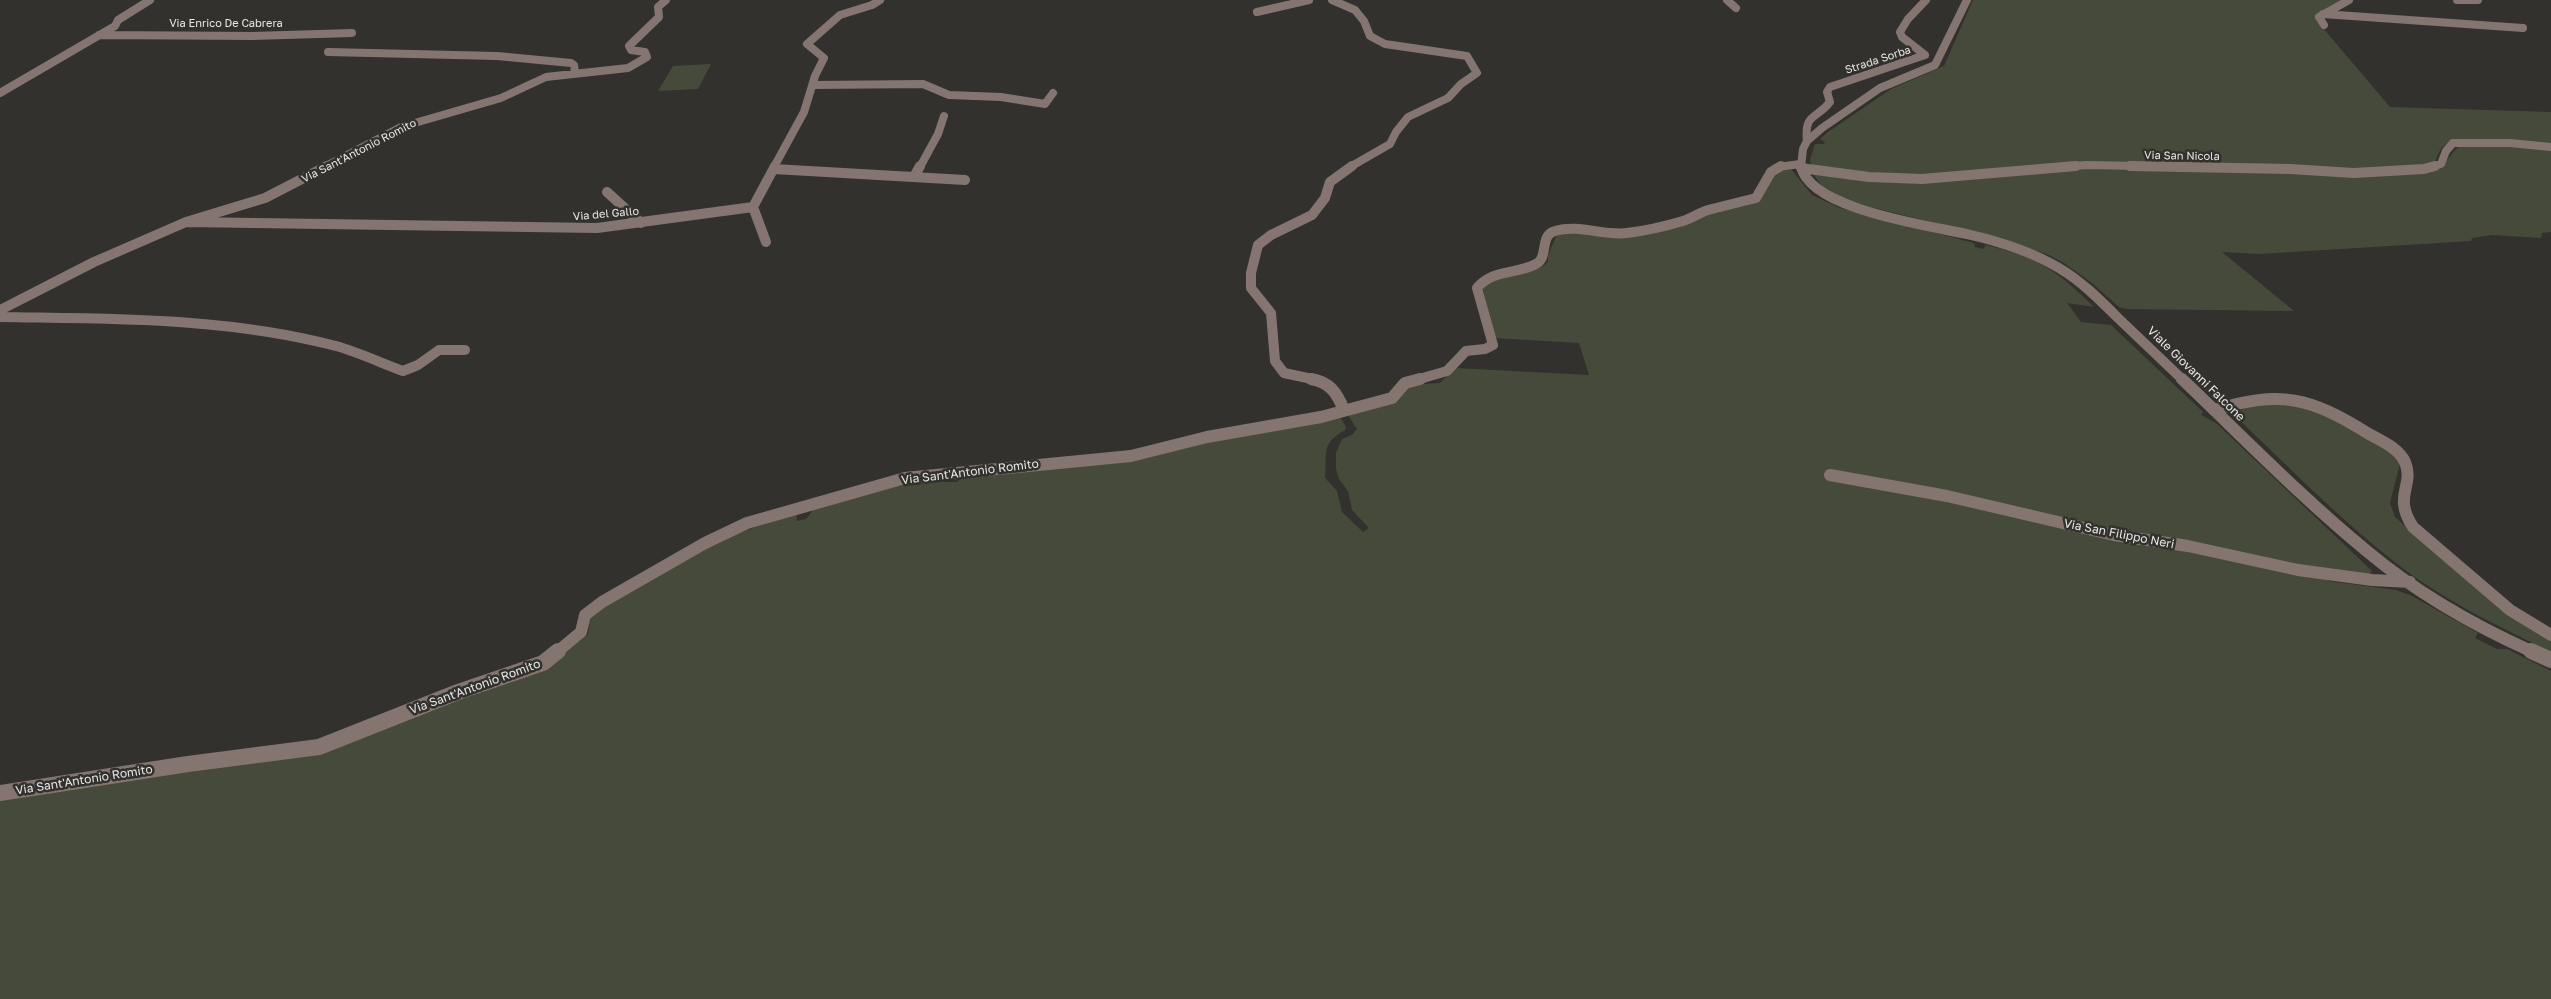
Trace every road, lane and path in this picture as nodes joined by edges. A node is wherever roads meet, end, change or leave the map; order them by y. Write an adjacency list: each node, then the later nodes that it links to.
1 (150, 0): 18 (street)
2 (666, 0): 20 (street, Via Sant'Antonio Romito)
3 (880, 0): 21 (street)
4 (1308, 0): 13 (street)
5 (1332, 0): 39 (street)
6 (1727, 0): 12 (street)
7 (1926, 0): 25 (street, Strada Sorba)
8 (1966, 0): 25 (street)
9 (2349, 0): 14 (street)
10 (2457, 0): 11 (street)
11 (2478, 0)
12 (1736, 8)
13 (1257, 12)
14 (2323, 14): 15 (street); 16 (street)
15 (2324, 25)
16 (2523, 28)
17 (352, 33): 18 (street, Via Enrico De Cabrera)
18 (100, 35): 22 (street)
19 (328, 52): 20 (street)
20 (575, 73): 33 (street, Via Sant'Antonio Romito)
21 (813, 85): 23 (street); 28 (street)
22 (0, 93)
23 (1053, 93)
24 (944, 116): 29 (street)
25 (1807, 141): 27 (street)
26 (2551, 147): 27 (street, Via San Nicola)
27 (1800, 166): 39 (street, Via Sant'Antonio Romito); 40 (street, Viale Giovanni Falcone)
28 (774, 169): 29 (street); 32 (street)
29 (914, 177): 30 (street)
30 (965, 180)
31 (607, 192): 34 (street)
32 (753, 207): 34 (street, Via del Gallo); 35 (street)
33 (186, 222): 34 (street, Via del Gallo); 36 (street, Via Sant'Antonio Romito)
34 (641, 223)
35 (766, 242)
36 (0, 310)
37 (0, 317): 38 (street)
38 (465, 350)
39 (1344, 410): 45 (street, Via Sant'Antonio Romito)
40 (2214, 410): 42 (street, Viale Giovanni Falcone); 43 (street)
41 (1830, 475): 42 (street, Via San Filippo Neri)
42 (2410, 582): 44 (street, Viale Giovanni Falcone)
43 (2551, 635)
44 (2551, 660)
45 (0, 793)

